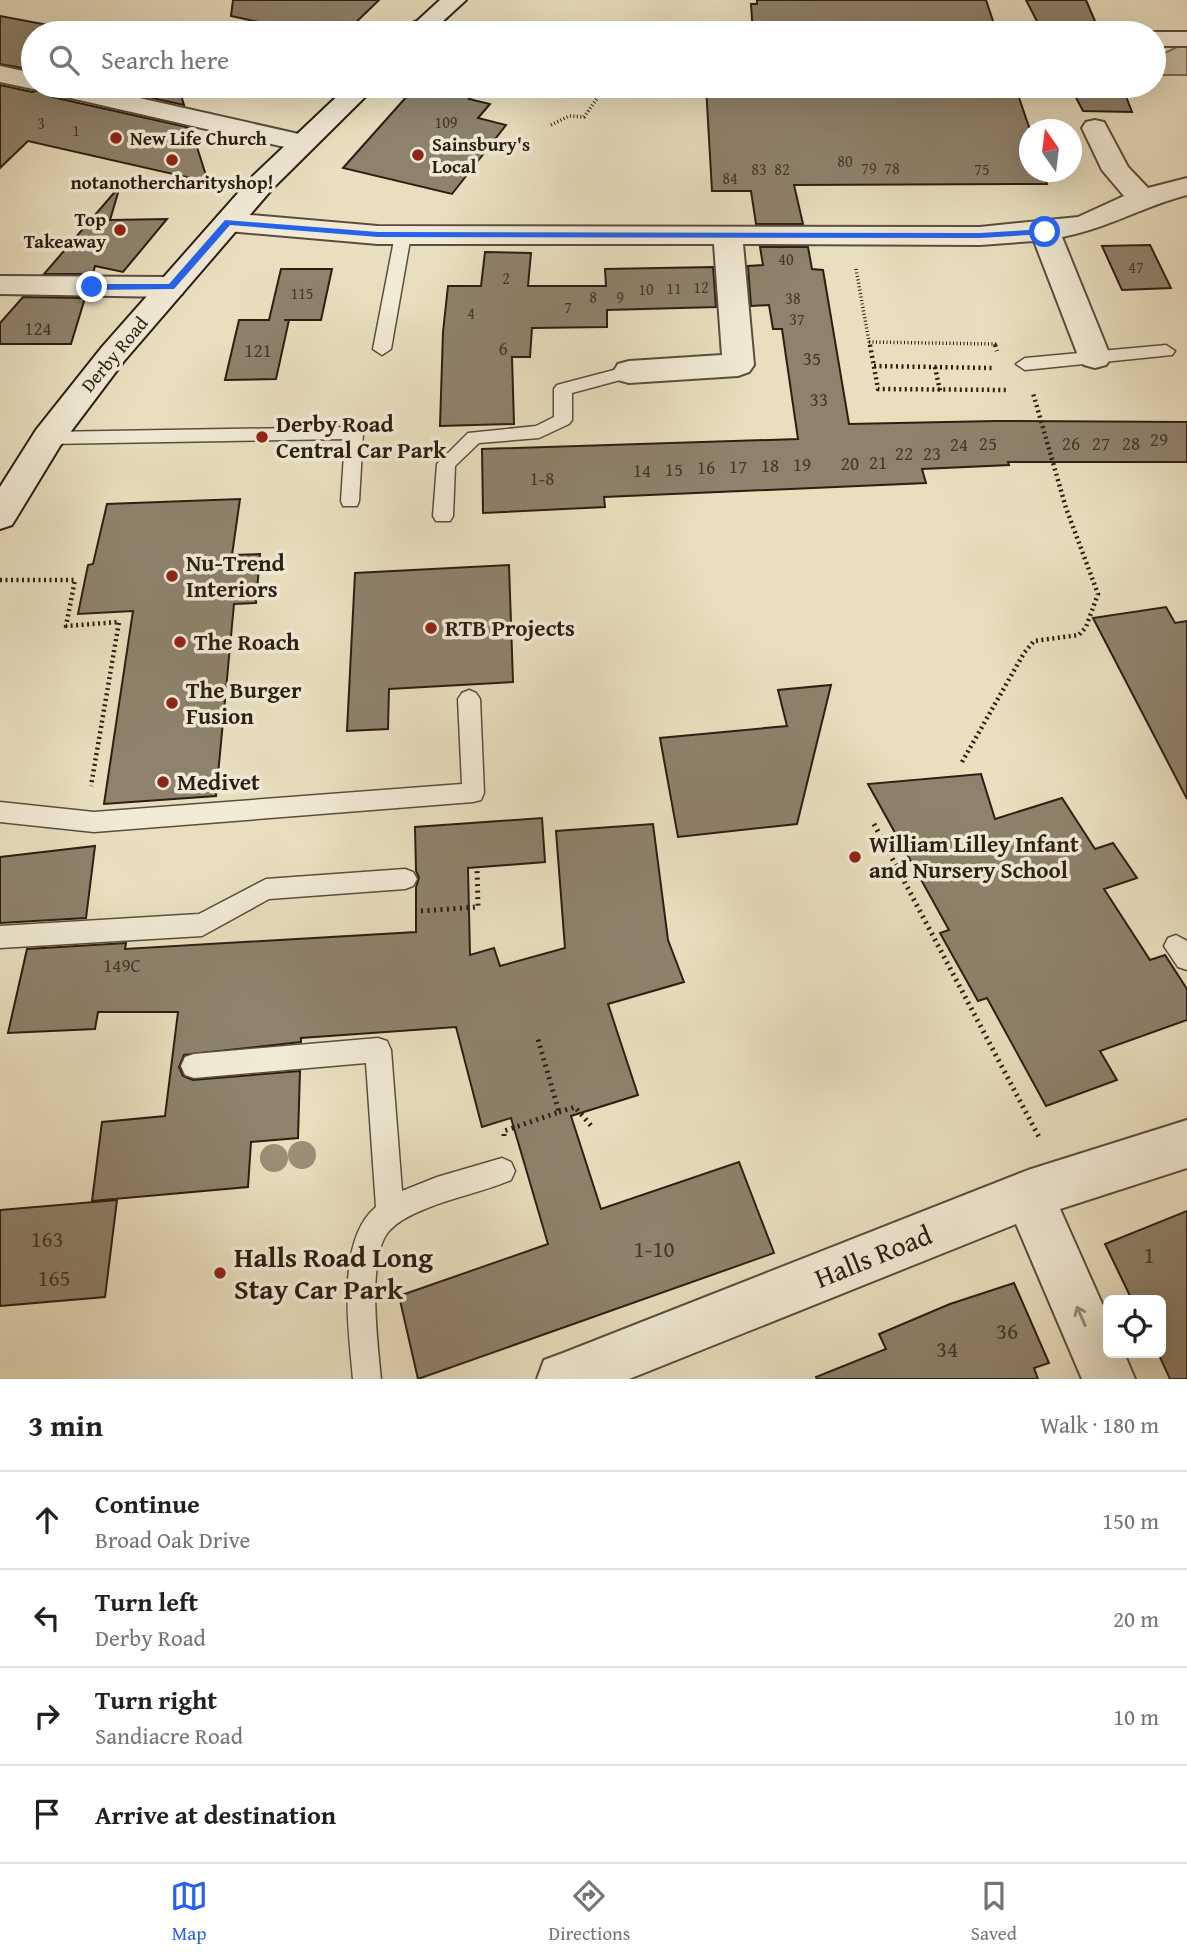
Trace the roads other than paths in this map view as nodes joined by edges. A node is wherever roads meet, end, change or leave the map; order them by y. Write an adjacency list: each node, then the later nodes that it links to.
1 (454, 0): 2 (street)
2 (430, 21)
3 (1166, 39): 4 (street)
4 (1187, 39)
5 (0, 74): 6 (street)
6 (21, 78)
7 (105, 98): 10 (street)
8 (350, 98): 10 (street, Derby Road)
9 (1095, 128): 12 (street)
10 (302, 143): 13 (street, Derby Road)
11 (1187, 186): 12 (street)
12 (1142, 198): 14 (street)
13 (228, 222): 16 (street); 18 (street, Derby Road)
14 (1045, 232): 15 (street); 21 (street)
15 (728, 234): 16 (street); 23 (street)
16 (403, 235): 19 (lane)
17 (0, 285): 18 (street)
18 (171, 287): 24 (street, Derby Road)
19 (382, 349)
20 (1166, 351): 21 (lane)
21 (1095, 358): 22 (lane)
22 (1025, 364)
23 (629, 372): 27 (lane)
24 (48, 438): 25 (lane); 26 (street, Derby Road)
25 (350, 500)
26 (2, 507)
27 (443, 516)
28 (469, 699): 29 (lane)
29 (0, 812)
30 (405, 879): 31 (lane)
31 (0, 937)
32 (194, 1066): 36 (lane)
33 (1187, 1144): 35 (street, Halls Road)
34 (502, 1171): 36 (lane)
35 (1046, 1189): 38 (street, Halls Road); 39 (street, one-way to 35)
36 (390, 1214): 37 (lane)
37 (367, 1379)
38 (563, 1379)
39 (1109, 1379)

